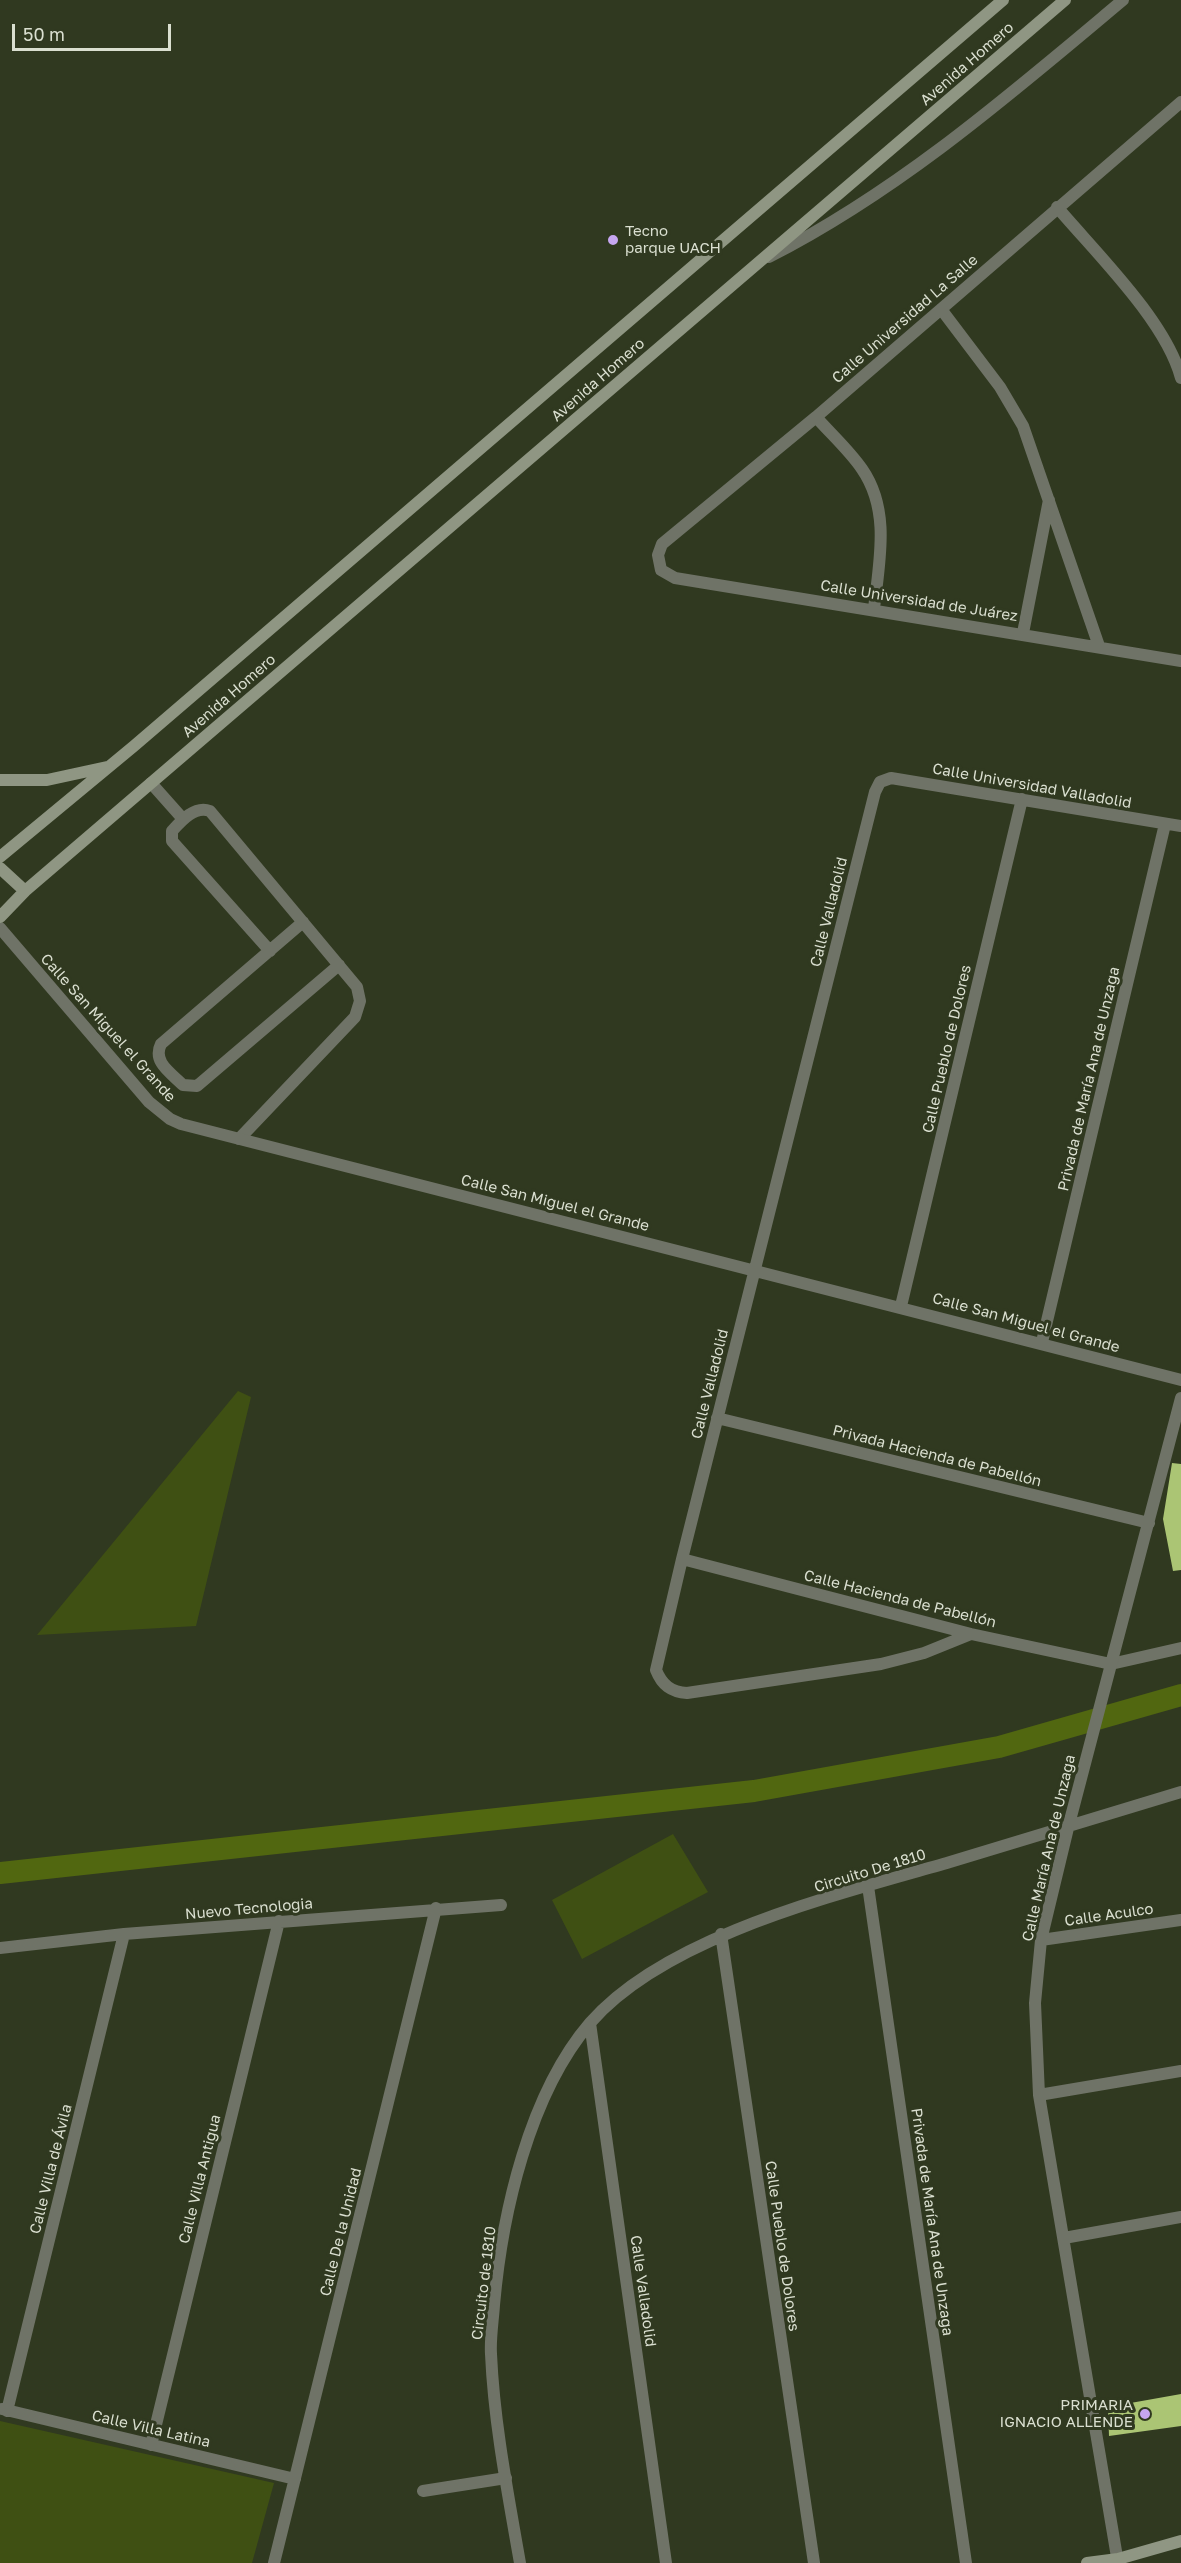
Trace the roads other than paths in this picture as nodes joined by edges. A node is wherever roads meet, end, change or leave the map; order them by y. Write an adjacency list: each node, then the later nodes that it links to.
1 (1003, 0): 16 (main road, Avenida Homero)
2 (1065, 0): 6 (main road, Avenida Homero)
3 (1123, 0): 6 (street)
4 (1179, 108): 5 (street, Calle Universidad La Salle)
5 (1058, 207): 7 (street, Calle Universidad La Salle); 8 (street)
6 (760, 262): 19 (main road, Avenida Homero)
7 (941, 309): 9 (street, Calle Universidad La Salle); 10 (street)
8 (1181, 378)
9 (816, 417): 11 (street, Calle Universidad La Salle); 12 (street)
10 (1049, 498): 13 (street); 14 (street)
11 (658, 562): 12 (street, Calle Universidad de Juárez)
12 (874, 609): 13 (street, Calle Universidad de Juárez)
13 (1023, 633): 14 (street, Calle Universidad de Juárez)
14 (1099, 646): 15 (street, Calle Universidad de Juárez)
15 (1181, 660)
16 (111, 765): 17 (main road); 24 (main road, Avenida Homero)
17 (0, 780)
18 (880, 782): 20 (street, Calle Universidad Valladolid); 33 (street, Calle Valladolid)
19 (151, 783): 21 (street); 26 (main road, Avenida Homero)
20 (1022, 799): 22 (street, Calle Universidad Valladolid); 34 (street, Calle Pueblo de Dolores)
21 (183, 819): 28 (street); 30 (street)
22 (1165, 824): 23 (street, Calle Universidad Valladolid); 35 (street, Privada de María Ana de Unzaga)
23 (1181, 826)
24 (0, 857)
25 (0, 868): 26 (main road)
26 (25, 891): 27 (main road, Avenida Homero)
27 (0, 917)
28 (303, 922): 30 (street); 31 (street)
29 (0, 928): 32 (street, Calle San Miguel el Grande)
30 (270, 951): 31 (street)
31 (339, 965): 32 (street)
32 (239, 1139): 33 (street, Calle San Miguel el Grande)
33 (755, 1269): 34 (street, Calle San Miguel el Grande); 38 (street, Calle Valladolid)
34 (901, 1306): 35 (street, Calle San Miguel el Grande)
35 (1042, 1342): 36 (street, Calle San Miguel el Grande)
36 (1181, 1380)
37 (1181, 1398): 39 (street, Calle María Ana de Unzaga)
38 (717, 1418): 39 (street, Privada Hacienda de Pabellón); 40 (street, Calle Valladolid)
39 (1149, 1523): 43 (street, Calle María Ana de Unzaga)
40 (682, 1559): 41 (street, Calle Hacienda de Pabellón); 41 (street, Calle Valladolid)
41 (971, 1634): 43 (street, Calle Hacienda de Pabellón)
42 (1181, 1648): 43 (street)
43 (1111, 1664): 45 (street, Calle María Ana de Unzaga)
44 (1181, 1792): 45 (street, Circuito De 1810)
45 (1068, 1828): 46 (street, Circuito De 1810); 53 (street, Calle María Ana de Unzaga)
46 (868, 1886): 52 (street, Circuito De 1810); 71 (street, Privada de María Ana de Unzaga)
47 (501, 1905): 48 (street, Nuevo Tecnologia)
48 (436, 1908): 50 (street, Nuevo Tecnologia); 63 (street, Calle De la Unidad)
49 (1181, 1920): 53 (street, Calle Aculco)
50 (279, 1921): 51 (street, Nuevo Tecnologia); 61 (street, Calle Villa Antigua)
51 (124, 1934): 54 (street, Nuevo Tecnologia); 60 (street, Calle Villa de Ávila)
52 (721, 1934): 55 (street, Circuito De 1810); 70 (street, Calle Pueblo de Dolores)
53 (1041, 1940): 57 (street, Calle María Ana de Unzaga)
54 (0, 1948)
55 (590, 2023): 62 (street, Circuito de 1810); 69 (street, Calle Valladolid)
56 (1181, 2071): 57 (street)
57 (1039, 2095): 59 (street, Calle María Ana de Unzaga)
58 (1181, 2217): 59 (street)
59 (1064, 2238): 66 (street, Calle María Ana de Unzaga)
60 (4, 2410): 61 (street, Calle Villa Latina)
61 (151, 2445): 63 (street, Calle Villa Latina)
62 (506, 2478): 64 (street); 68 (street, Circuito de 1810)
63 (295, 2479): 67 (street, Calle De la Unidad)
64 (423, 2492)
65 (1181, 2541): 66 (main road)
66 (1118, 2561): 72 (main road)
67 (274, 2563)
68 (520, 2563)
69 (666, 2563)
70 (814, 2563)
71 (966, 2563)
72 (1087, 2563)

